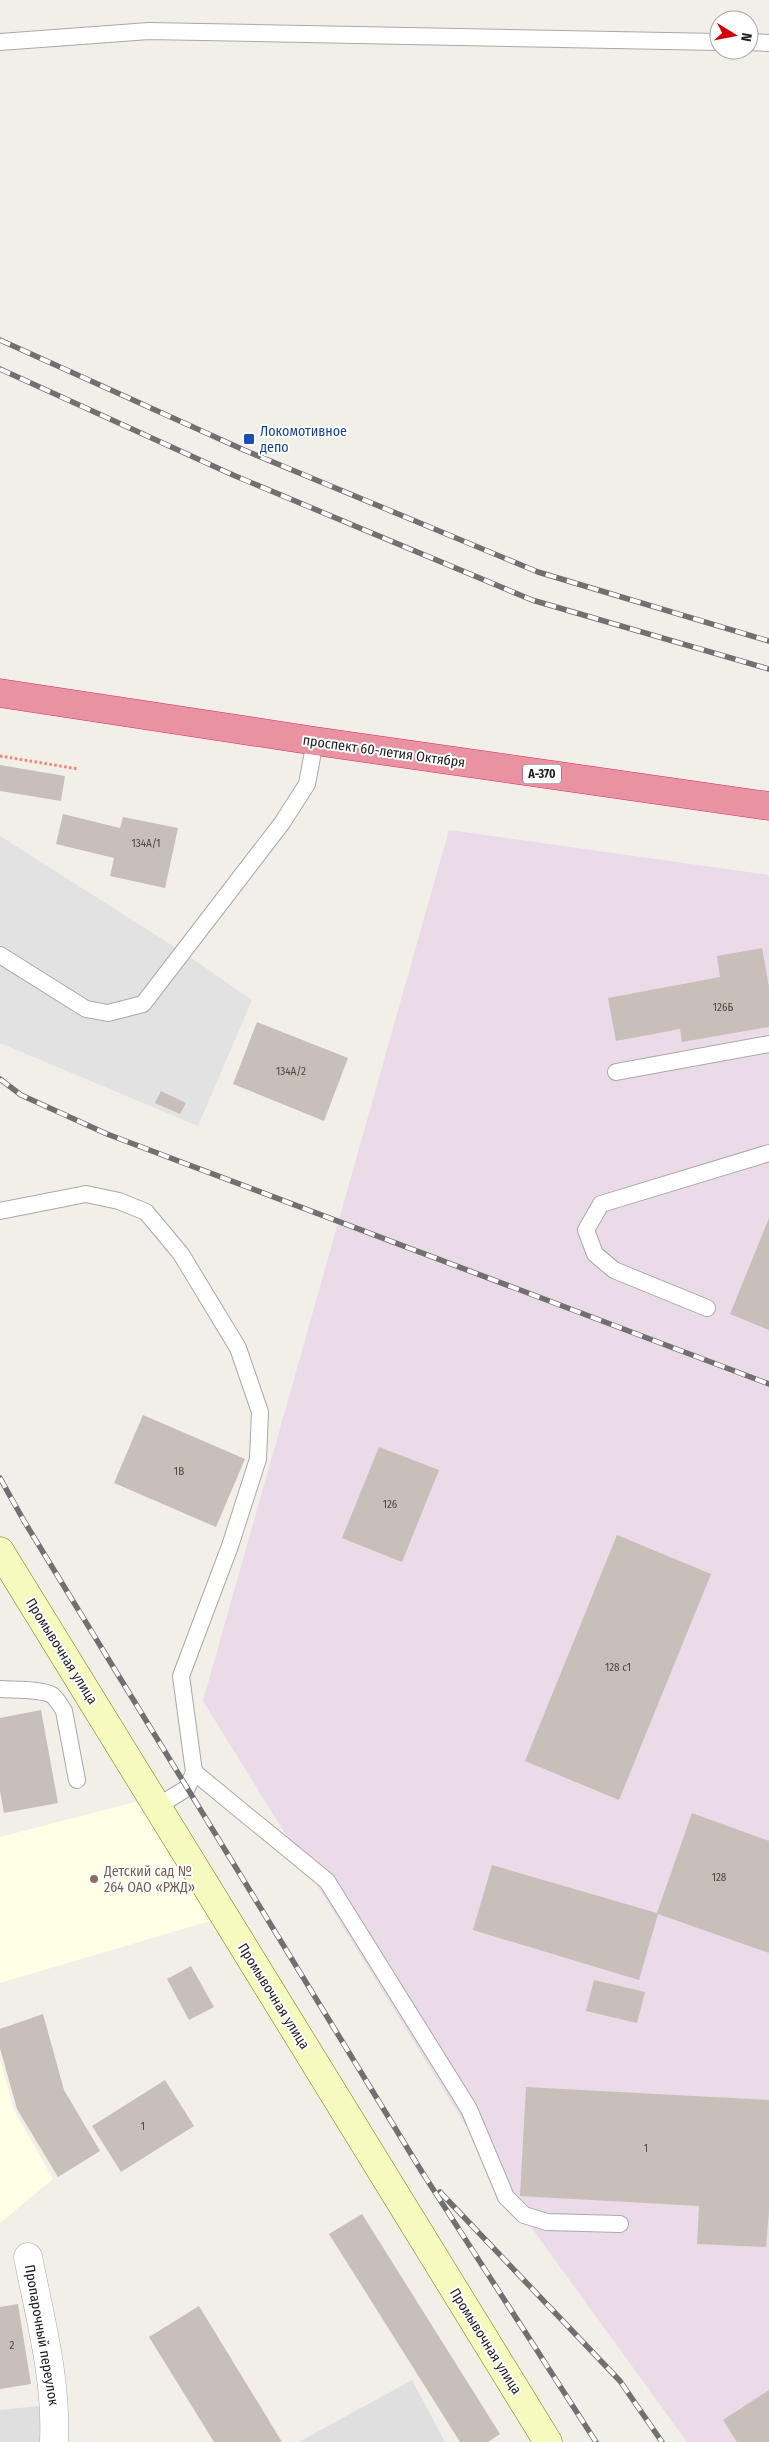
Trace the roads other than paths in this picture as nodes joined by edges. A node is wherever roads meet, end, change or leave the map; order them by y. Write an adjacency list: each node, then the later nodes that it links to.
1 (0, 42): 2 (lane)
2 (709, 42)
3 (0, 693): 4 (highway, проспект 60-летия Октября / А-370)
4 (315, 741): 5 (highway, проспект 60-летия Октября / А-370); 6 (lane)
5 (769, 806)
6 (0, 955)
7 (769, 1044): 8 (lane)
8 (616, 1072)
9 (769, 1153): 11 (lane)
10 (0, 1211): 14 (lane)
11 (707, 1308)
12 (0, 1551): 16 (street, Промывочная улица)
13 (0, 1689): 15 (lane)
14 (194, 1772): 16 (lane); 17 (lane)
15 (77, 1780)
16 (158, 1806): 20 (street, Промывочная улица)
17 (620, 2224)
18 (28, 2257): 19 (street, Пропарочный переулок)
19 (54, 2442)
20 (548, 2442)

